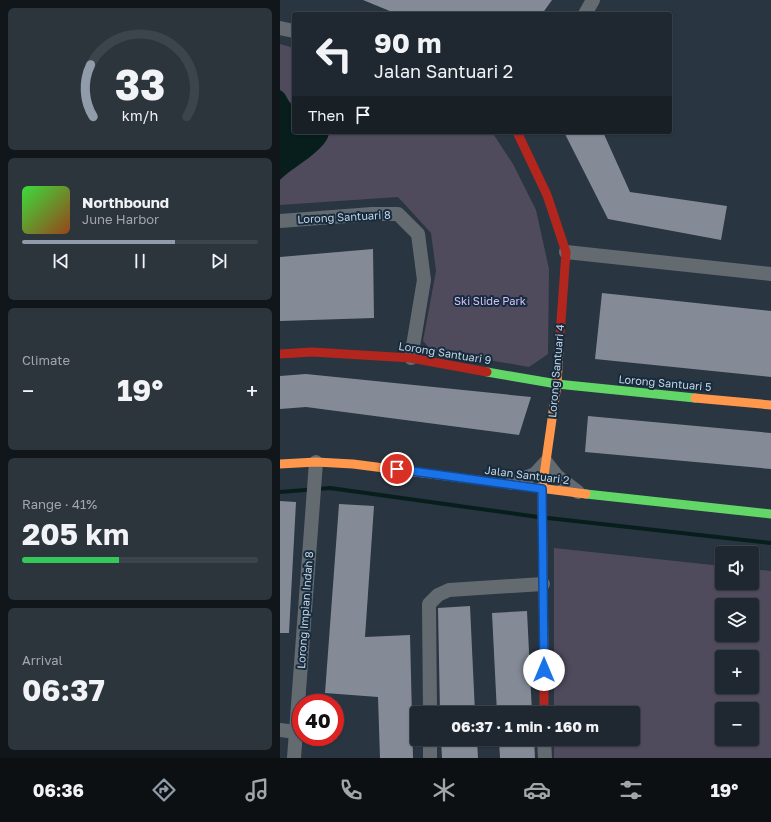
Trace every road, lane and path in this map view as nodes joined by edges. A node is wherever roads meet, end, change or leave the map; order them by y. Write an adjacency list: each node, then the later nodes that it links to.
1 (593, 0): 2 (street)
2 (586, 12)
3 (280, 28): 4 (street)
4 (292, 31)
5 (517, 134): 7 (street, Lorong Santuari 4)
6 (280, 221): 10 (street, Lorong Santuari 8)
7 (566, 252): 8 (street); 11 (street, Lorong Santuari 4)
8 (771, 274)
9 (280, 354): 10 (street, Lorong Santuari 9)
10 (410, 358): 11 (street, Lorong Santuari 9)
11 (557, 384): 12 (street, Lorong Santuari 5); 13 (street, Lorong Santuari 4)
12 (771, 405)
13 (546, 462): 16 (street); 17 (street, Lorong Santuari 4); 18 (street)
14 (280, 464): 15 (street, Jalan Santuari 2)
15 (315, 468): 16 (street, Jalan Santuari 2); 21 (street, Lorong Impian Indah 8)
16 (507, 485): 17 (street, Jalan Santuari 2)
17 (542, 489): 18 (street, Jalan Santuari 2); 20 (street, Lorong Santuari 4)
18 (580, 493): 19 (street, Jalan Santuari 2)
19 (771, 514)
20 (543, 584): 22 (street); 23 (street, Lorong Santuari 4)
21 (299, 694)
22 (430, 706)
23 (544, 706)
24 (280, 730): 25 (street)
25 (292, 732)
26 (295, 746): 29 (street, Lorong Impian Indah 8)
27 (430, 746): 30 (street)
28 (544, 746): 31 (street)
29 (294, 758)
30 (430, 758)
31 (545, 758)

